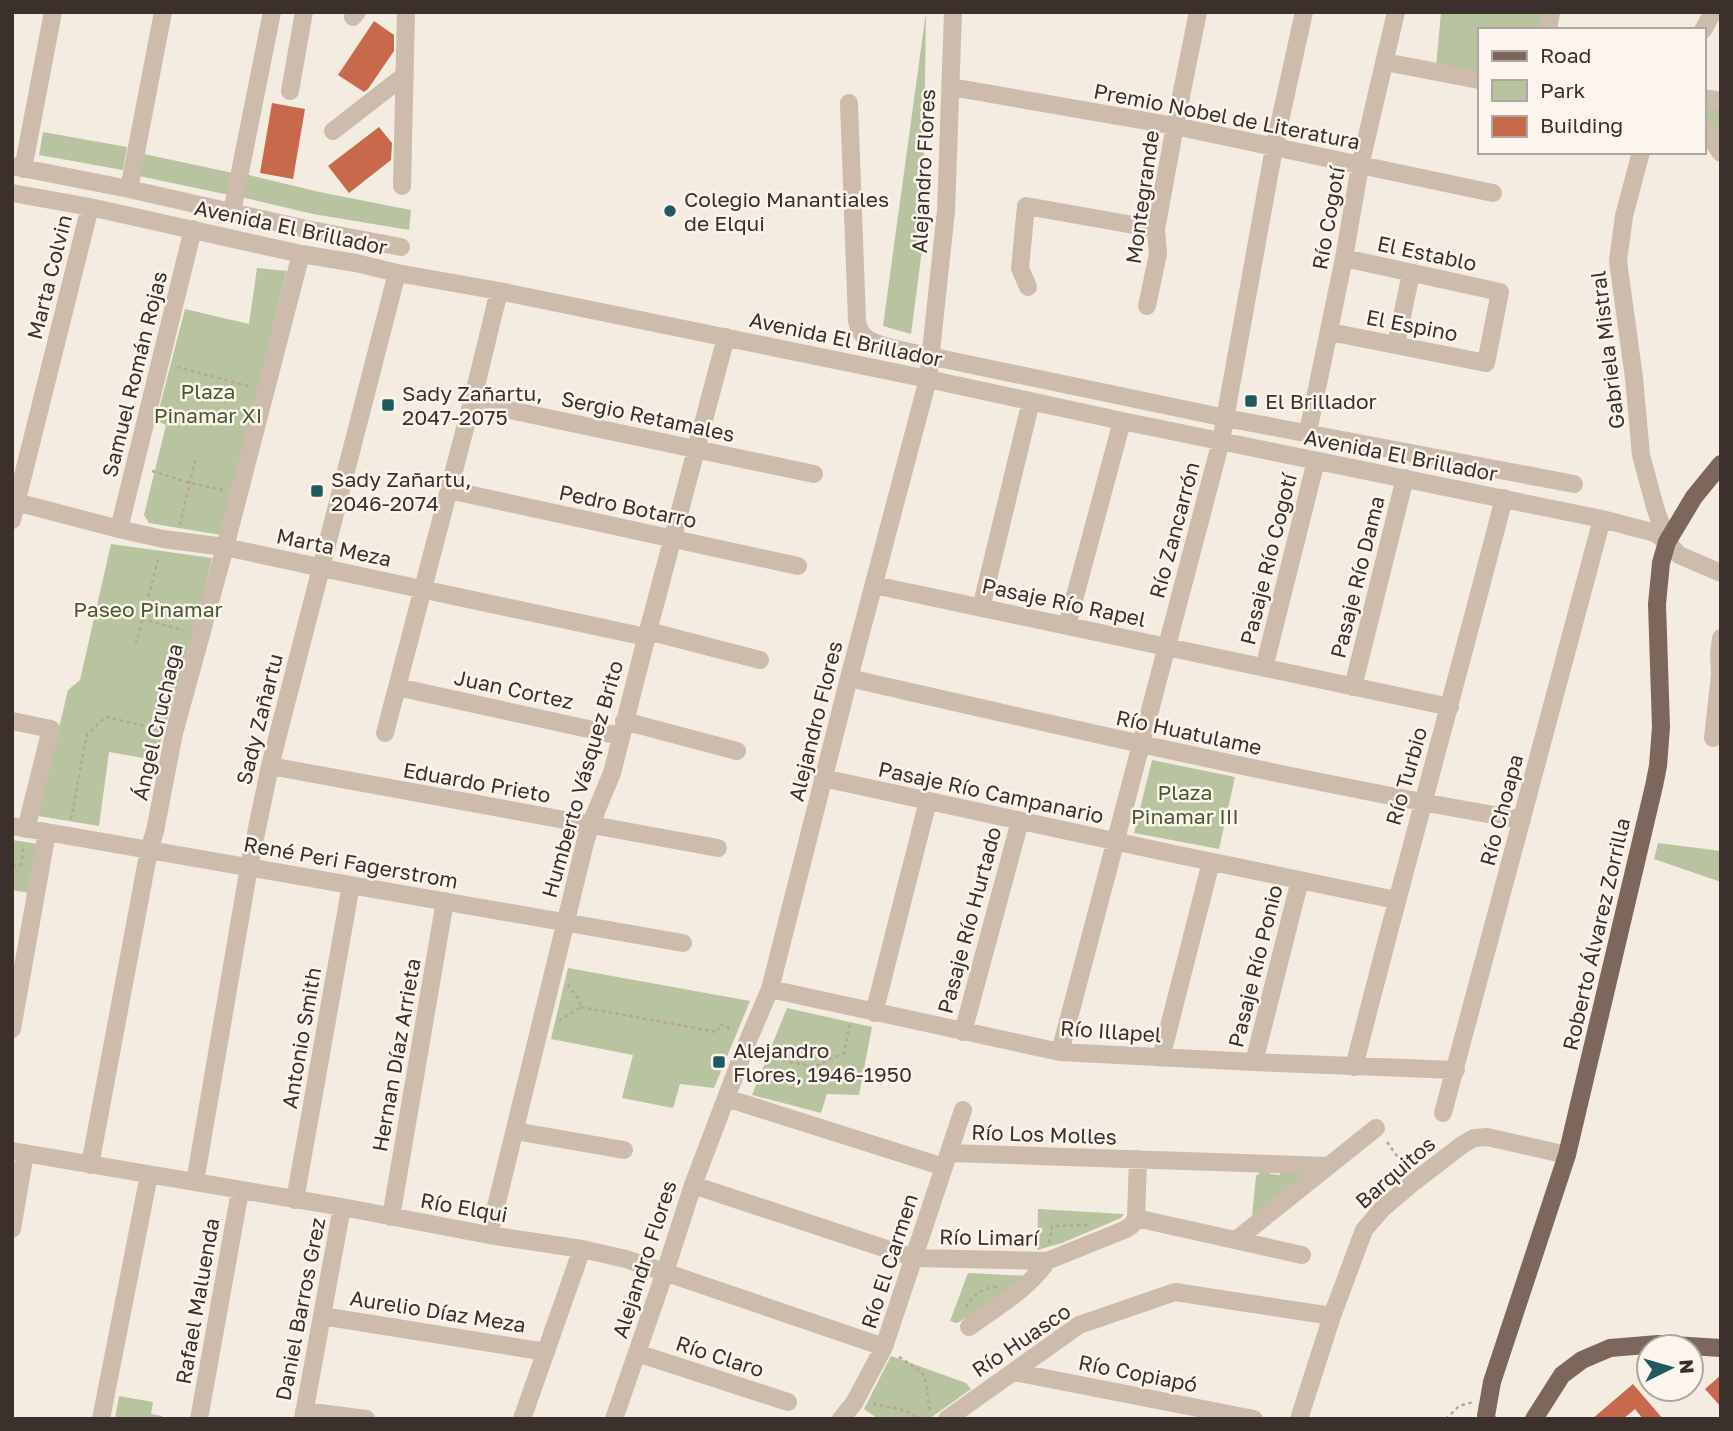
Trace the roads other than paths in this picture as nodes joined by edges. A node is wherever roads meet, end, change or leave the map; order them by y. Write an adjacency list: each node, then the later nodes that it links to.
1 (53, 12): 25 (street)
2 (163, 12): 27 (street)
3 (406, 12): 13 (street)
4 (953, 12): 15 (street, Alejandro Flores)
5 (1198, 12): 18 (street, Montegrande)
6 (1304, 12): 21 (street, Río Zancarrón)
7 (1396, 12): 12 (street, Río Cogotí)
8 (1713, 12): 11 (street)
9 (271, 14): 10 (street); 31 (street)
10 (303, 17): 16 (street)
11 (1704, 28)
12 (1385, 61): 14 (street); 24 (street, Río Cogotí)
13 (405, 75): 19 (street); 26 (street)
14 (1478, 80)
15 (951, 87): 18 (street, Premio Nobel de Literatura); 47 (street, Alejandro Flores)
16 (290, 91)
17 (849, 103): 47 (street, Avenida El Brillador)
18 (1175, 126): 21 (street, Premio Nobel de Literatura); 34 (street, Montegrande)
19 (333, 131)
20 (1705, 131): 22 (street)
21 (1274, 148): 24 (street, Premio Nobel de Literatura); 52 (street, Río Zancarrón)
22 (1721, 153)
23 (1640, 154): 69 (street, Gabriela Mistral)
24 (1360, 166): 29 (street, Premio Nobel de Literatura); 37 (street, Río Cogotí)
25 (18, 168): 27 (street, Avenida El Brillador)
26 (402, 186)
27 (129, 189): 31 (street, Avenida El Brillador)
28 (12, 192): 30 (street, Avenida El Brillador)
29 (1493, 193)
30 (90, 207): 32 (street, Avenida El Brillador); 64 (street, Marta Colvin)
31 (232, 212): 33 (street, Avenida El Brillador)
32 (193, 229): 36 (street, Avenida El Brillador); 67 (street, Samuel Román Rojas)
33 (306, 229): 35 (street, Avenida El Brillador); 38 (street)
34 (1156, 229): 41 (street); 43 (street, Montegrande)
35 (401, 247)
36 (301, 254): 38 (street, Avenida El Brillador); 70 (street, Ángel Cruchaga)
37 (1344, 258): 40 (street, El Establo); 44 (street, Río Cogotí)
38 (377, 269): 39 (street, Avenida El Brillador)
39 (397, 273): 42 (street, Avenida El Brillador); 72 (street, Sady Zañartu)
40 (1411, 273): 46 (street); 48 (street, El Establo)
41 (1028, 287)
42 (499, 291): 45 (street, Avenida El Brillador); 51 (street)
43 (1147, 306)
44 (1330, 332): 46 (street, El Espino); 54 (street, Río Cogotí)
45 (726, 337): 49 (street, Avenida El Brillador); 56 (street, Humberto Vásquez Brito)
46 (1396, 345): 48 (street, El Espino)
47 (929, 356): 49 (street, Alejandro Flores); 52 (street, Avenida El Brillador)
48 (1486, 363)
49 (928, 379): 50 (street, Avenida El Brillador); 74 (street, Alejandro Flores)
50 (1031, 401): 53 (street, Avenida El Brillador); 76 (street)
51 (472, 402): 56 (street, Sergio Retamales); 62 (street)
52 (1226, 418): 54 (street, Avenida El Brillador); 55 (street, Río Zancarrón)
53 (1122, 421): 55 (street, Avenida El Brillador); 77 (street)
54 (1308, 432): 61 (street, Avenida El Brillador)
55 (1221, 441): 57 (street, Avenida El Brillador); 80 (street, Río Zancarrón)
56 (695, 449): 59 (street, Sergio Retamales); 68 (street, Humberto Vásquez Brito)
57 (1316, 461): 60 (street, Avenida El Brillador); 82 (street, Pasaje Río Cogotí)
58 (1721, 464): 69 (main road, Roberto Álvarez Zorrilla)
59 (814, 474)
60 (1405, 478): 63 (street, Avenida El Brillador); 85 (street, Pasaje Río Dama)
61 (1574, 484)
62 (449, 490): 68 (street, Pedro Botarro); 75 (street)
63 (1504, 498): 65 (street, Avenida El Brillador); 86 (street, Río Turbio)
64 (15, 502): 66 (street, Marta Colvin); 67 (street, Marta Meza)
65 (1602, 519): 69 (street, Avenida El Brillador); 97 (street, Río Choapa)
66 (12, 520)
67 (118, 529): 70 (street, Marta Meza)
68 (672, 539): 71 (street, Pedro Botarro); 78 (street, Humberto Vásquez Brito)
69 (1667, 542): 73 (street); 129 (main road, Roberto Álvarez Zorrilla)
70 (225, 547): 72 (street, Marta Meza); 104 (street, Ángel Cruchaga)
71 (799, 566)
72 (321, 567): 75 (street, Marta Meza); 93 (street, Sady Zañartu)
73 (1721, 573)
74 (874, 585): 76 (street, Pasaje Río Rapel); 83 (street, Alejandro Flores)
75 (423, 589): 78 (street, Marta Meza); 84 (street)
76 (981, 608): 77 (street, Pasaje Río Rapel)
77 (1067, 626): 80 (street, Pasaje Río Rapel)
78 (647, 634): 81 (street, Marta Meza); 88 (street, Humberto Vásquez Brito)
79 (1721, 638): 90 (street)
80 (1167, 647): 82 (street, Pasaje Río Rapel); 91 (street, Río Zancarrón)
81 (760, 660)
82 (1264, 668): 85 (street, Pasaje Río Rapel)
83 (849, 678): 91 (street, Río Huatulame); 94 (street, Alejandro Flores)
84 (397, 687): 88 (street, Juan Cortez); 89 (street)
85 (1353, 687): 86 (street, Pasaje Río Rapel)
86 (1450, 708): 96 (street, Río Turbio)
87 (12, 721): 100 (street)
88 (622, 729): 92 (street, Juan Cortez); 99 (street, Humberto Vásquez Brito)
89 (385, 733)
90 (1713, 738)
91 (1140, 745): 96 (street, Río Huatulame); 102 (street, Río Zancarrón)
92 (737, 751)
93 (270, 766): 99 (street, Eduardo Prieto); 106 (street, Sady Zañartu)
94 (823, 778): 95 (street, Pasaje Río Campanario); 113 (street, Alejandro Flores)
95 (928, 801): 98 (street, Pasaje Río Campanario); 114 (street)
96 (1422, 803): 97 (street, Río Huatulame); 109 (street, Río Turbio)
97 (1522, 820): 121 (street, Río Choapa)
98 (1020, 821): 102 (street, Pasaje Río Campanario); 116 (street, Pasaje Río Hurtado)
99 (590, 826): 103 (street, Eduardo Prieto); 111 (street, Humberto Vásquez Brito)
100 (19, 827): 101 (street, René Peri Fagerstrom)
101 (47, 832): 104 (street, René Peri Fagerstrom); 115 (street)
102 (1115, 842): 105 (street, Pasaje Río Campanario); 117 (street, Río Zancarrón)
103 (718, 848)
104 (149, 850): 106 (street, René Peri Fagerstrom); 132 (street, Ángel Cruchaga)
105 (1211, 862): 107 (street, Pasaje Río Campanario); 118 (street)
106 (249, 867): 108 (street, René Peri Fagerstrom); 135 (street, Sady Zañartu)
107 (1300, 880): 109 (street, Pasaje Río Campanario); 119 (street, Pasaje Río Ponio)
108 (351, 885): 110 (street, René Peri Fagerstrom); 138 (street, Antonio Smith)
109 (1396, 900): 120 (street, Río Turbio)
110 (445, 901): 111 (street, René Peri Fagerstrom); 140 (street, Hernan Díaz Arrieta)
111 (565, 922): 112 (street, René Peri Fagerstrom); 126 (street, Humberto Vásquez Brito)
112 (682, 943)
113 (770, 989): 114 (street, Río Illapel); 122 (street, Alejandro Flores)
114 (874, 1013): 116 (street, Río Illapel)
115 (12, 1029)
116 (963, 1032): 117 (street, Río Illapel)
117 (1060, 1052): 118 (street, Río Illapel)
118 (1161, 1058): 119 (street, Río Illapel)
119 (1254, 1062): 120 (street, Río Illapel)
120 (1354, 1067): 121 (street, Río Illapel)
121 (1456, 1070): 124 (street, Río Choapa)
122 (726, 1098): 131 (street, Río Los Molles); 136 (street, Alejandro Flores)
123 (963, 1110): 131 (street, Río El Carmen)
124 (1443, 1113)
125 (1376, 1128): 133 (street)
126 (515, 1131): 127 (street); 143 (street, Humberto Vásquez Brito)
127 (624, 1150)
128 (19, 1152): 132 (street, Río Elqui); 142 (street)
129 (1567, 1155): 151 (street, Barquitos); 169 (main road, Roberto Álvarez Zorrilla)
130 (1138, 1159): 131 (street, Río Los Molles); 133 (street, Río Los Molles); 141 (street)
131 (947, 1160): 147 (street, Río El Carmen)
132 (90, 1165): 134 (street, Río Elqui)
133 (1329, 1166): 144 (street)
134 (149, 1175): 135 (street, Río Elqui); 161 (street)
135 (195, 1182): 137 (street, Río Elqui)
136 (693, 1185): 147 (street, Río Limarí); 149 (street, Alejandro Flores)
137 (240, 1191): 138 (street, Río Elqui); 162 (street, Rafael Maluenda)
138 (295, 1200): 139 (street, Río Elqui)
139 (342, 1207): 140 (street, Río Elqui); 150 (street, Daniel Barros Grez)
140 (391, 1217): 143 (street, Río Elqui)
141 (1136, 1218): 144 (street); 148 (street, Río Limarí)
142 (12, 1229)
143 (489, 1235): 145 (street, Río Elqui)
144 (1236, 1240): 146 (street)
145 (582, 1249): 149 (street, Río Elqui); 155 (street)
146 (1302, 1255)
147 (914, 1258): 148 (street, Río Limarí); 153 (street, Río El Carmen)
148 (1047, 1261): 152 (street)
149 (665, 1272): 153 (street, Río Elqui); 156 (street, Alejandro Flores)
150 (322, 1316): 155 (street, Aurelio Díaz Meza); 159 (street, Daniel Barros Grez)
151 (1332, 1316): 157 (street, Río Huasco); 168 (street, Barquitos)
152 (969, 1327)
153 (884, 1347): 166 (street, Río El Carmen)
154 (1721, 1348): 170 (main road)
155 (546, 1352): 164 (street)
156 (637, 1353): 158 (street, Río Claro); 165 (street, Alejandro Flores)
157 (1014, 1372): 160 (street, Río Huasco); 167 (street, Río Copiapó)
158 (788, 1402)
159 (304, 1415): 163 (street)
160 (939, 1418)
161 (102, 1419)
162 (199, 1419)
163 (366, 1419)
164 (522, 1419)
165 (614, 1419)
166 (841, 1419)
167 (1254, 1419)
168 (1300, 1419)
169 (1487, 1419)
170 (1534, 1419)

